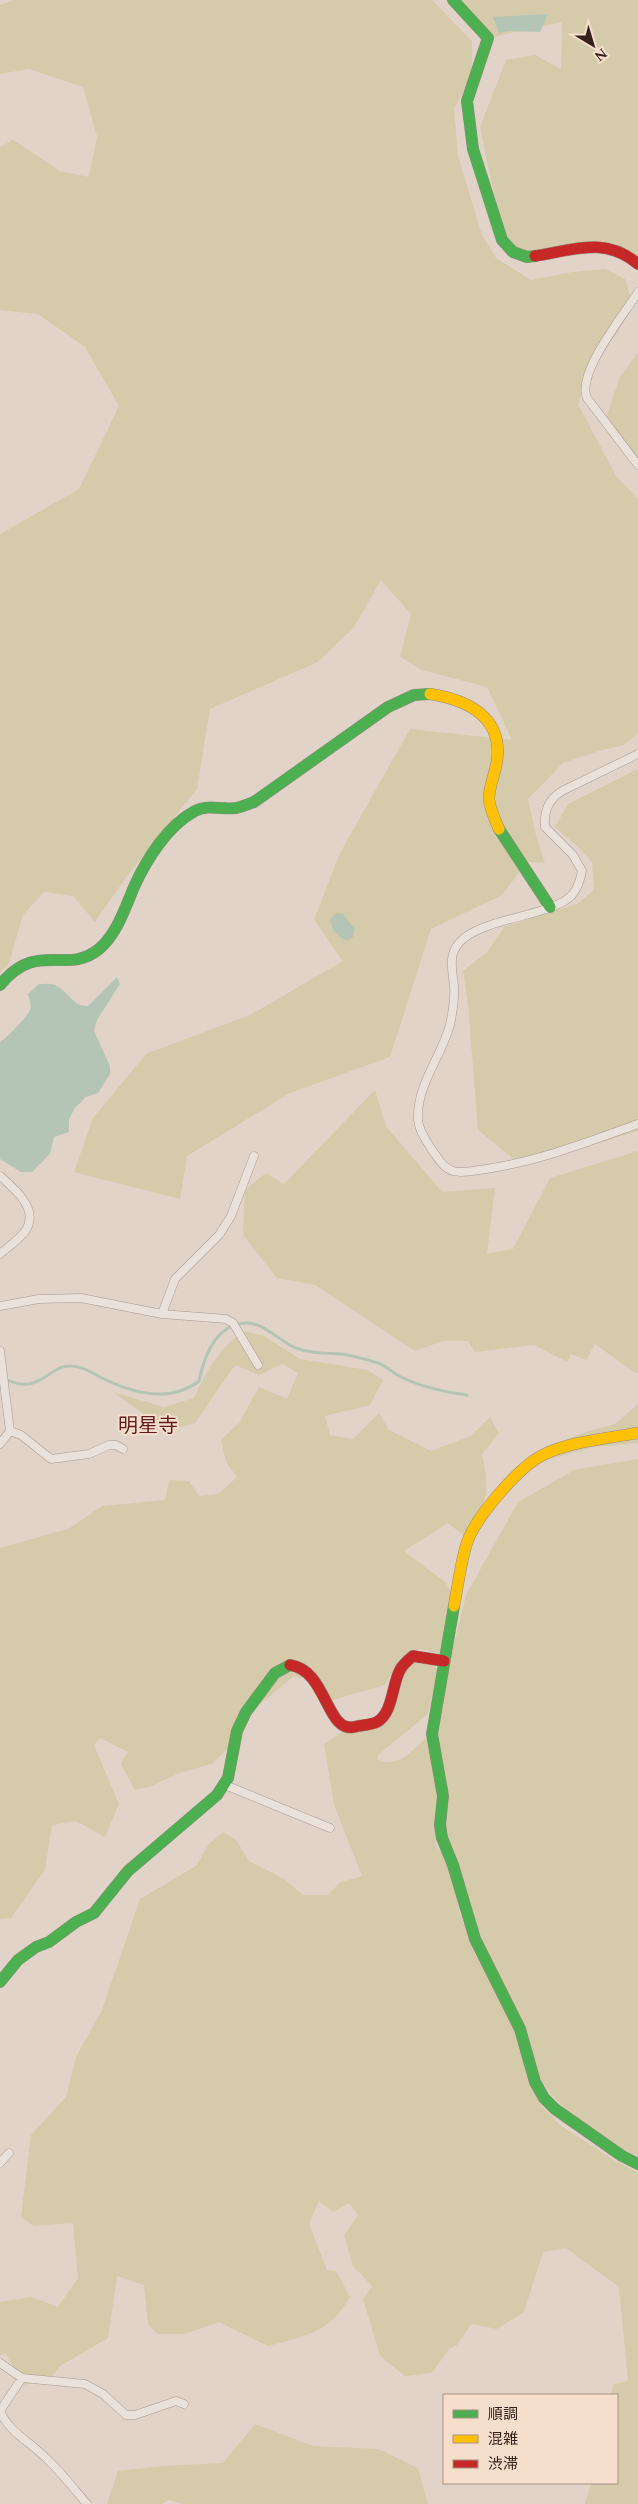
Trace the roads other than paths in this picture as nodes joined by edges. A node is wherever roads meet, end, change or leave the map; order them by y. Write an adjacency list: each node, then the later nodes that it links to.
1 (453, 0): 2 (street)
2 (638, 264)
3 (638, 292): 4 (street)
4 (638, 465)
5 (638, 754): 6 (street)
6 (550, 907): 7 (street); 8 (street)
7 (0, 985)
8 (638, 1124)
9 (254, 1156): 13 (street)
10 (0, 1176): 11 (street)
11 (0, 1254)
12 (0, 1306): 13 (street)
13 (162, 1314): 15 (street)
14 (0, 1351): 16 (street)
15 (258, 1365)
16 (10, 1431): 18 (street); 19 (street)
17 (638, 1432): 20 (street)
18 (0, 1444)
19 (122, 1449)
20 (444, 1660): 21 (street); 26 (street)
21 (225, 1785): 22 (street); 23 (street)
22 (330, 1828)
23 (0, 1982)
24 (9, 2153): 25 (street)
25 (0, 2163)
26 (638, 2164)
27 (0, 2363): 28 (street)
28 (22, 2378): 29 (street); 30 (street)
29 (184, 2404)
30 (88, 2504)

